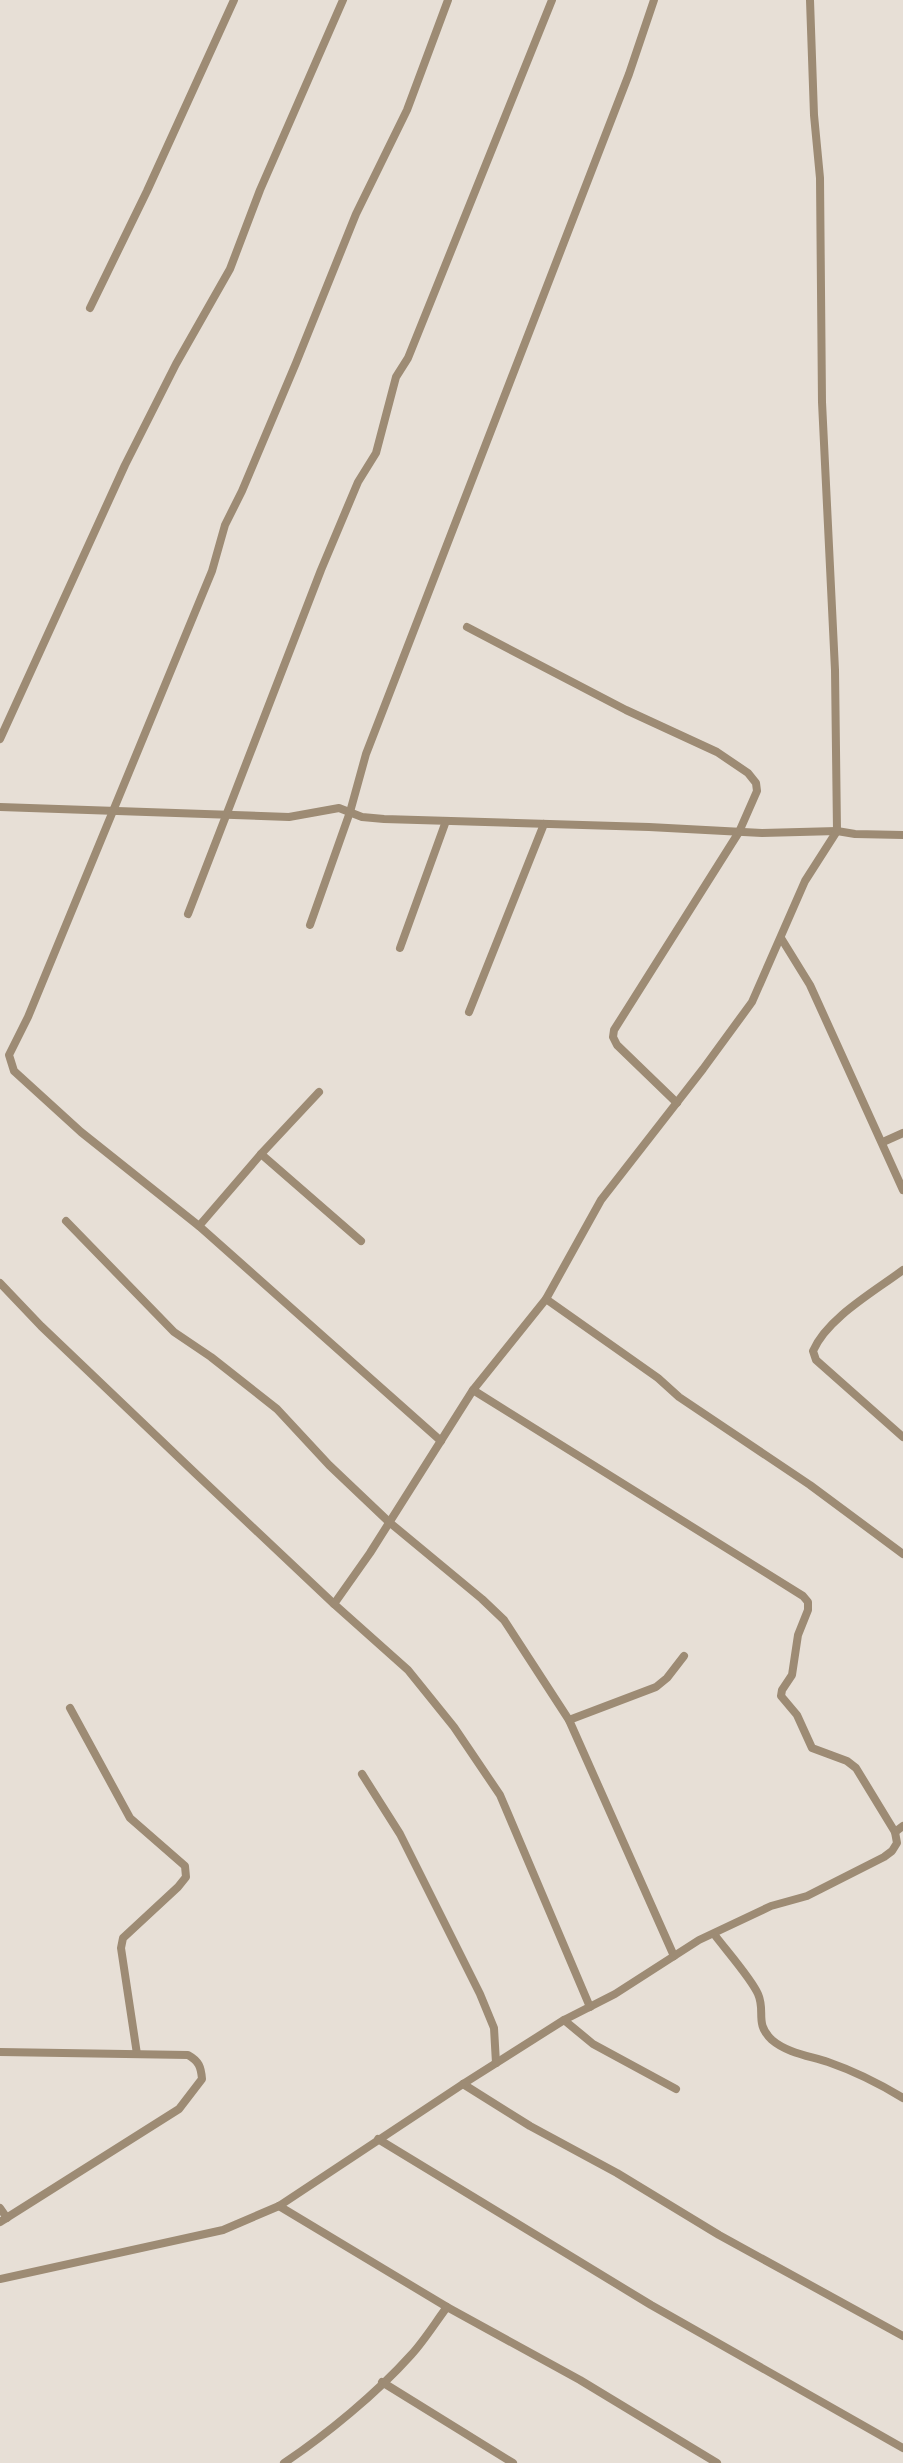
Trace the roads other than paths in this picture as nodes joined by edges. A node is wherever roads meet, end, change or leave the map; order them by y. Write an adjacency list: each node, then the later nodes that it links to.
1 (234, 0): 7 (street)
2 (344, 0): 9 (street)
3 (448, 0): 11 (street)
4 (552, 0): 13 (street)
5 (654, 0): 12 (street)
6 (810, 0): 16 (street)
7 (90, 308)
8 (467, 627): 17 (street)
9 (0, 739)
10 (0, 807): 11 (street)
11 (111, 811): 13 (street); 31 (street)
12 (350, 812): 13 (street); 14 (street); 20 (street)
13 (227, 814): 19 (street)
14 (446, 821): 15 (street); 22 (street)
15 (544, 824): 17 (street); 23 (street)
16 (837, 831): 17 (street); 18 (street); 21 (street)
17 (739, 832): 25 (street)
18 (903, 835)
19 (188, 914)
20 (310, 925)
21 (781, 938): 25 (street); 27 (street)
22 (400, 948)
23 (469, 1012)
24 (319, 1092): 28 (street)
25 (677, 1103): 35 (street)
26 (903, 1132): 27 (street)
27 (883, 1142): 29 (street)
28 (261, 1154): 31 (street); 32 (street)
29 (903, 1190)
30 (66, 1221): 39 (street)
31 (199, 1226): 38 (street)
32 (361, 1241)
33 (903, 1270): 37 (street)
34 (0, 1282): 41 (street)
35 (546, 1299): 36 (street); 40 (street)
36 (473, 1390): 38 (street); 47 (street)
37 (903, 1437)
38 (441, 1440): 39 (street)
39 (389, 1522): 41 (street); 44 (street)
40 (903, 1554)
41 (334, 1604): 50 (street)
42 (684, 1656): 44 (street)
43 (70, 1708): 53 (street)
44 (569, 1720): 49 (street)
45 (362, 1774): 54 (street)
46 (903, 1826): 47 (street)
47 (895, 1832): 48 (street)
48 (714, 1934): 49 (street); 57 (street)
49 (674, 1956): 50 (street)
50 (590, 2007): 51 (street)
51 (564, 2020): 54 (street); 56 (street)
52 (0, 2052): 53 (street)
53 (137, 2054): 61 (street)
54 (496, 2063): 55 (street)
55 (463, 2084): 58 (street); 64 (street)
56 (676, 2089)
57 (903, 2098)
58 (378, 2139): 59 (street); 66 (street)
59 (279, 2206): 62 (street); 63 (street)
60 (0, 2208): 61 (street)
61 (4, 2220)
62 (0, 2279)
63 (447, 2307): 65 (street); 69 (street)
64 (903, 2336)
65 (382, 2382): 67 (street); 68 (street)
66 (903, 2448)
67 (284, 2463)
68 (513, 2463)
69 (717, 2463)

